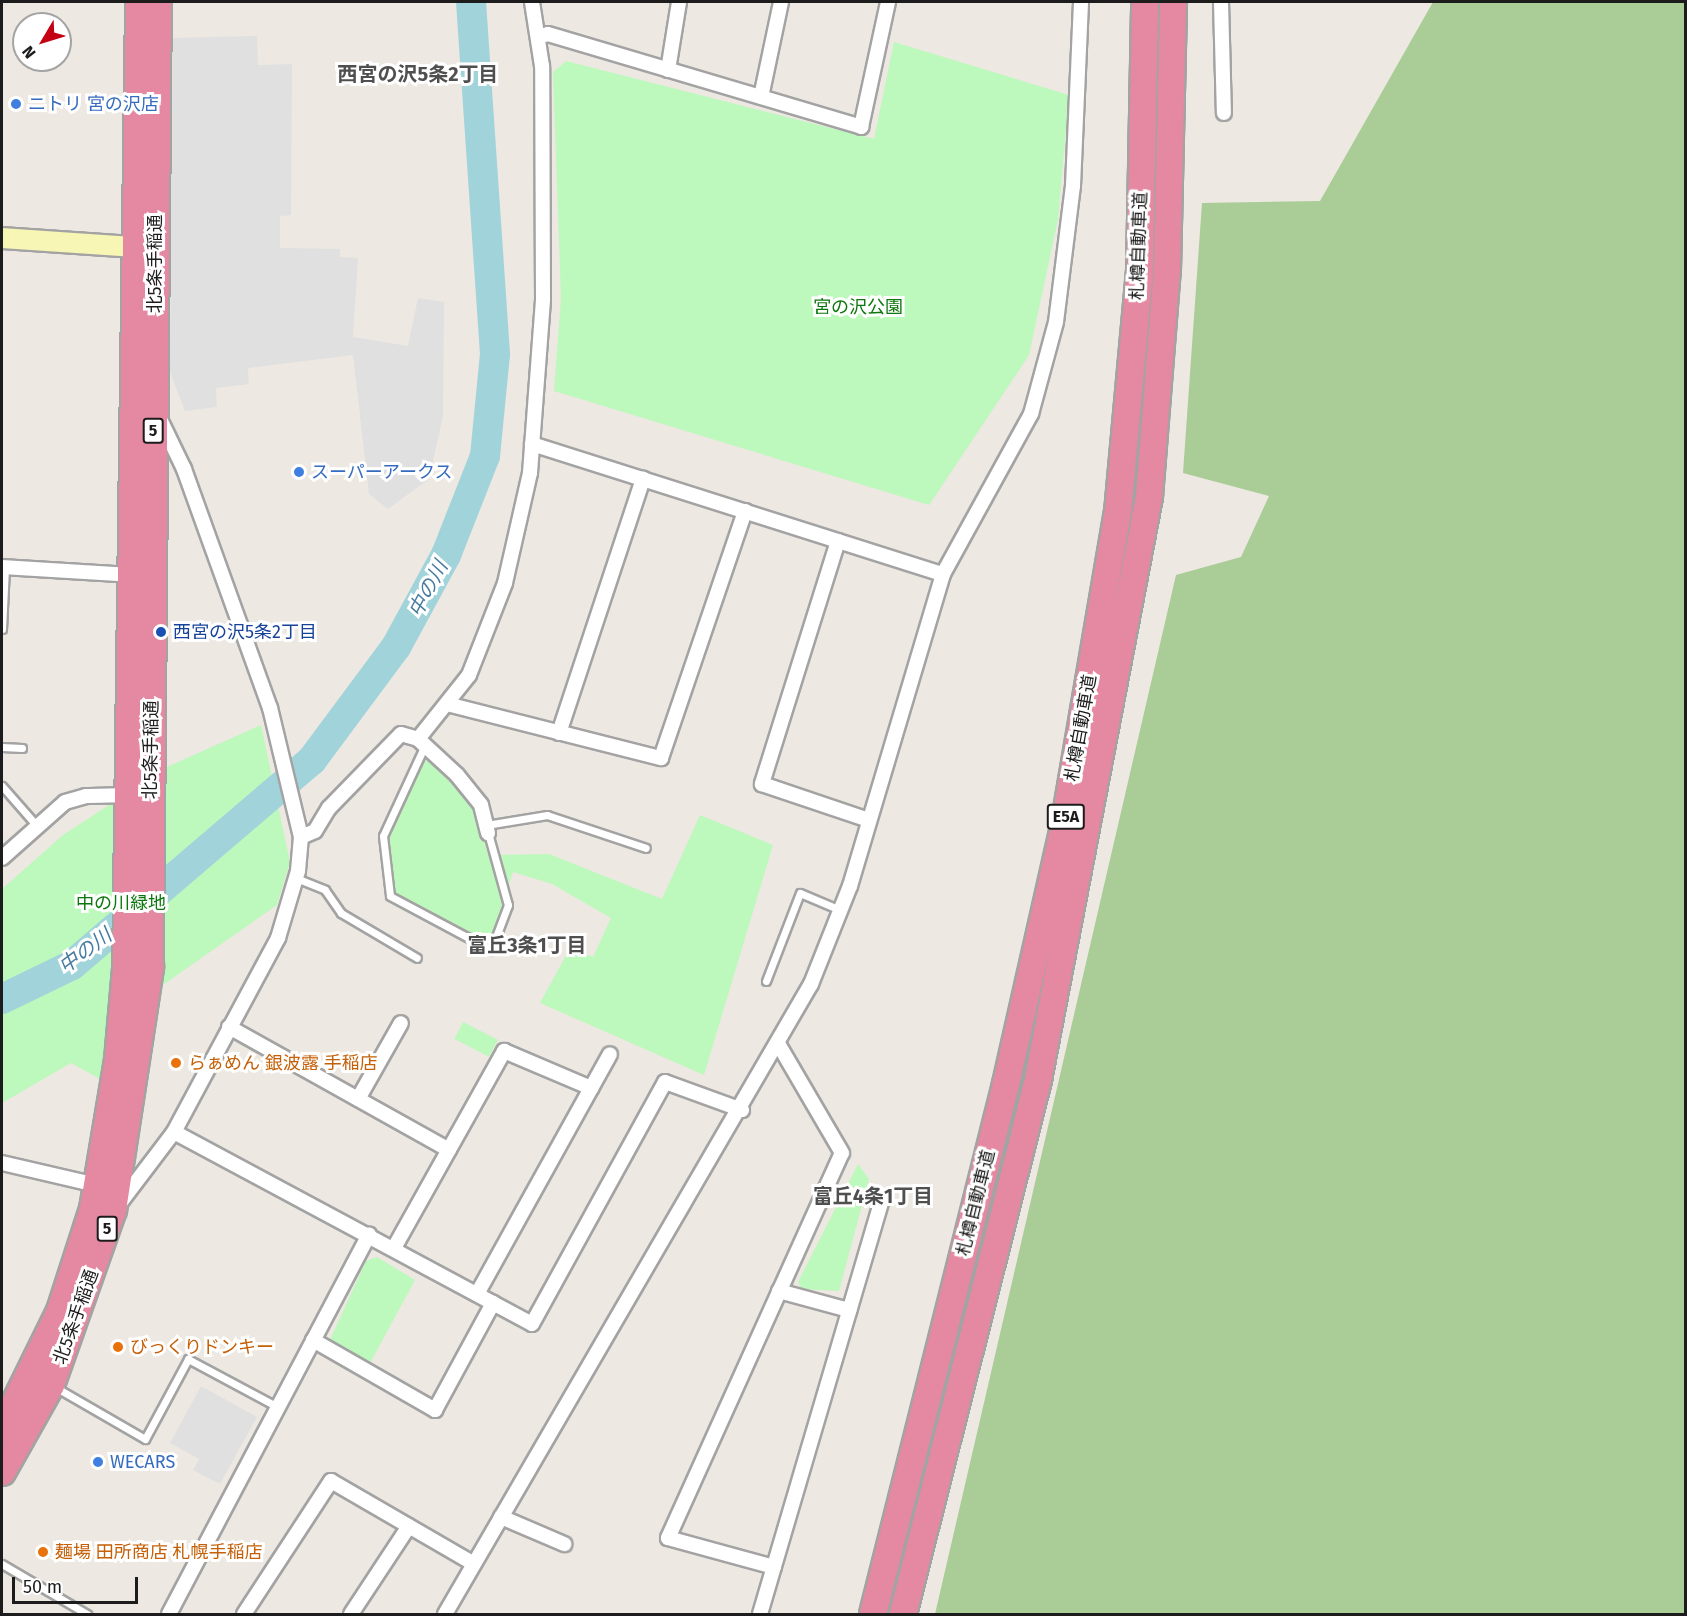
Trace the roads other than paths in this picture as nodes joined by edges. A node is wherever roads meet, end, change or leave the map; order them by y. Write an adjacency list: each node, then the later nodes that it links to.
1 (139, 2): 17 (highway, 北5条手稲通 / 5)
2 (158, 2): 17 (highway, 北5条手稲通 / 5)
3 (532, 2): 12 (street)
4 (679, 2): 13 (street)
5 (781, 2): 14 (street)
6 (888, 2): 14 (street)
7 (1095, 2): 11 (street)
8 (1145, 2): 79 (highway, 札樽自動車道 / E5A)
9 (1173, 2): 80 (highway, 札樽自動車道 / E5A)
10 (1221, 2): 15 (street)
11 (1081, 4): 24 (street)
12 (538, 37): 13 (street); 19 (street)
13 (668, 69): 14 (street)
14 (761, 97)
15 (1224, 113)
16 (2, 238): 17 (street)
17 (146, 248): 18 (highway, 北5条手稲通 / 5); 25 (highway, 北5条手稲通 / 5)
18 (153, 403): 33 (highway, 北5条手稲通 / 5); 37 (street)
19 (532, 444): 20 (street); 27 (street)
20 (642, 479): 21 (street); 28 (street)
21 (745, 511): 22 (street); 28 (street)
22 (838, 541): 24 (street); 34 (street)
23 (3, 567): 25 (street); 26 (lane)
24 (943, 574): 34 (street)
25 (132, 575): 33 (highway, 北5条手稲通 / 5)
26 (2, 629)
27 (447, 704): 28 (street); 29 (street)
28 (559, 733)
29 (421, 742): 36 (street); 36 (lane); 37 (street)
30 (2, 748): 31 (lane)
31 (22, 748)
32 (2, 786): 35 (lane)
33 (139, 796): 35 (street); 54 (highway, 北5条手稲通 / 5)
34 (869, 820): 41 (street)
35 (37, 826): 39 (street)
36 (487, 829): 38 (lane)
37 (301, 837): 40 (street)
38 (646, 848)
39 (2, 858)
40 (296, 878): 42 (lane); 45 (street)
41 (840, 910): 43 (lane); 46 (street)
42 (417, 958)
43 (766, 981)
44 (401, 1023): 49 (street)
45 (229, 1027): 49 (street); 51 (street)
46 (779, 1045): 50 (street); 58 (street)
47 (610, 1054): 48 (street)
48 (591, 1088): 52 (street); 59 (street)
49 (358, 1099): 52 (street)
50 (742, 1110): 60 (street); 67 (street)
51 (174, 1132): 54 (street); 56 (street)
52 (449, 1150): 57 (street)
53 (2, 1163): 54 (street)
54 (110, 1195): 63 (highway, 北5条手稲通 / 5); 65 (highway, 北5条手稲通 / 5)
55 (882, 1198): 61 (street)
56 (369, 1234): 57 (street); 62 (street)
57 (394, 1248): 59 (street)
58 (779, 1291): 61 (street); 72 (street)
59 (477, 1294): 60 (street)
60 (493, 1303): 62 (street)
61 (849, 1310): 72 (street)
62 (313, 1340): 64 (street)
63 (51, 1385): 64 (lane); 66 (highway, 北5条手稲通 / 5)
64 (278, 1407): 74 (street)
65 (2, 1428)
66 (2, 1472)
67 (501, 1517): 69 (street); 71 (street)
68 (409, 1526): 71 (street); 75 (street); 76 (street)
69 (564, 1544)
70 (2, 1564): 73 (lane)
71 (474, 1564): 77 (street)
72 (774, 1567): 78 (street)
73 (87, 1614)
74 (169, 1614)
75 (244, 1614)
76 (351, 1614)
77 (445, 1614)
78 (760, 1614)
79 (873, 1614)
80 (903, 1614)

